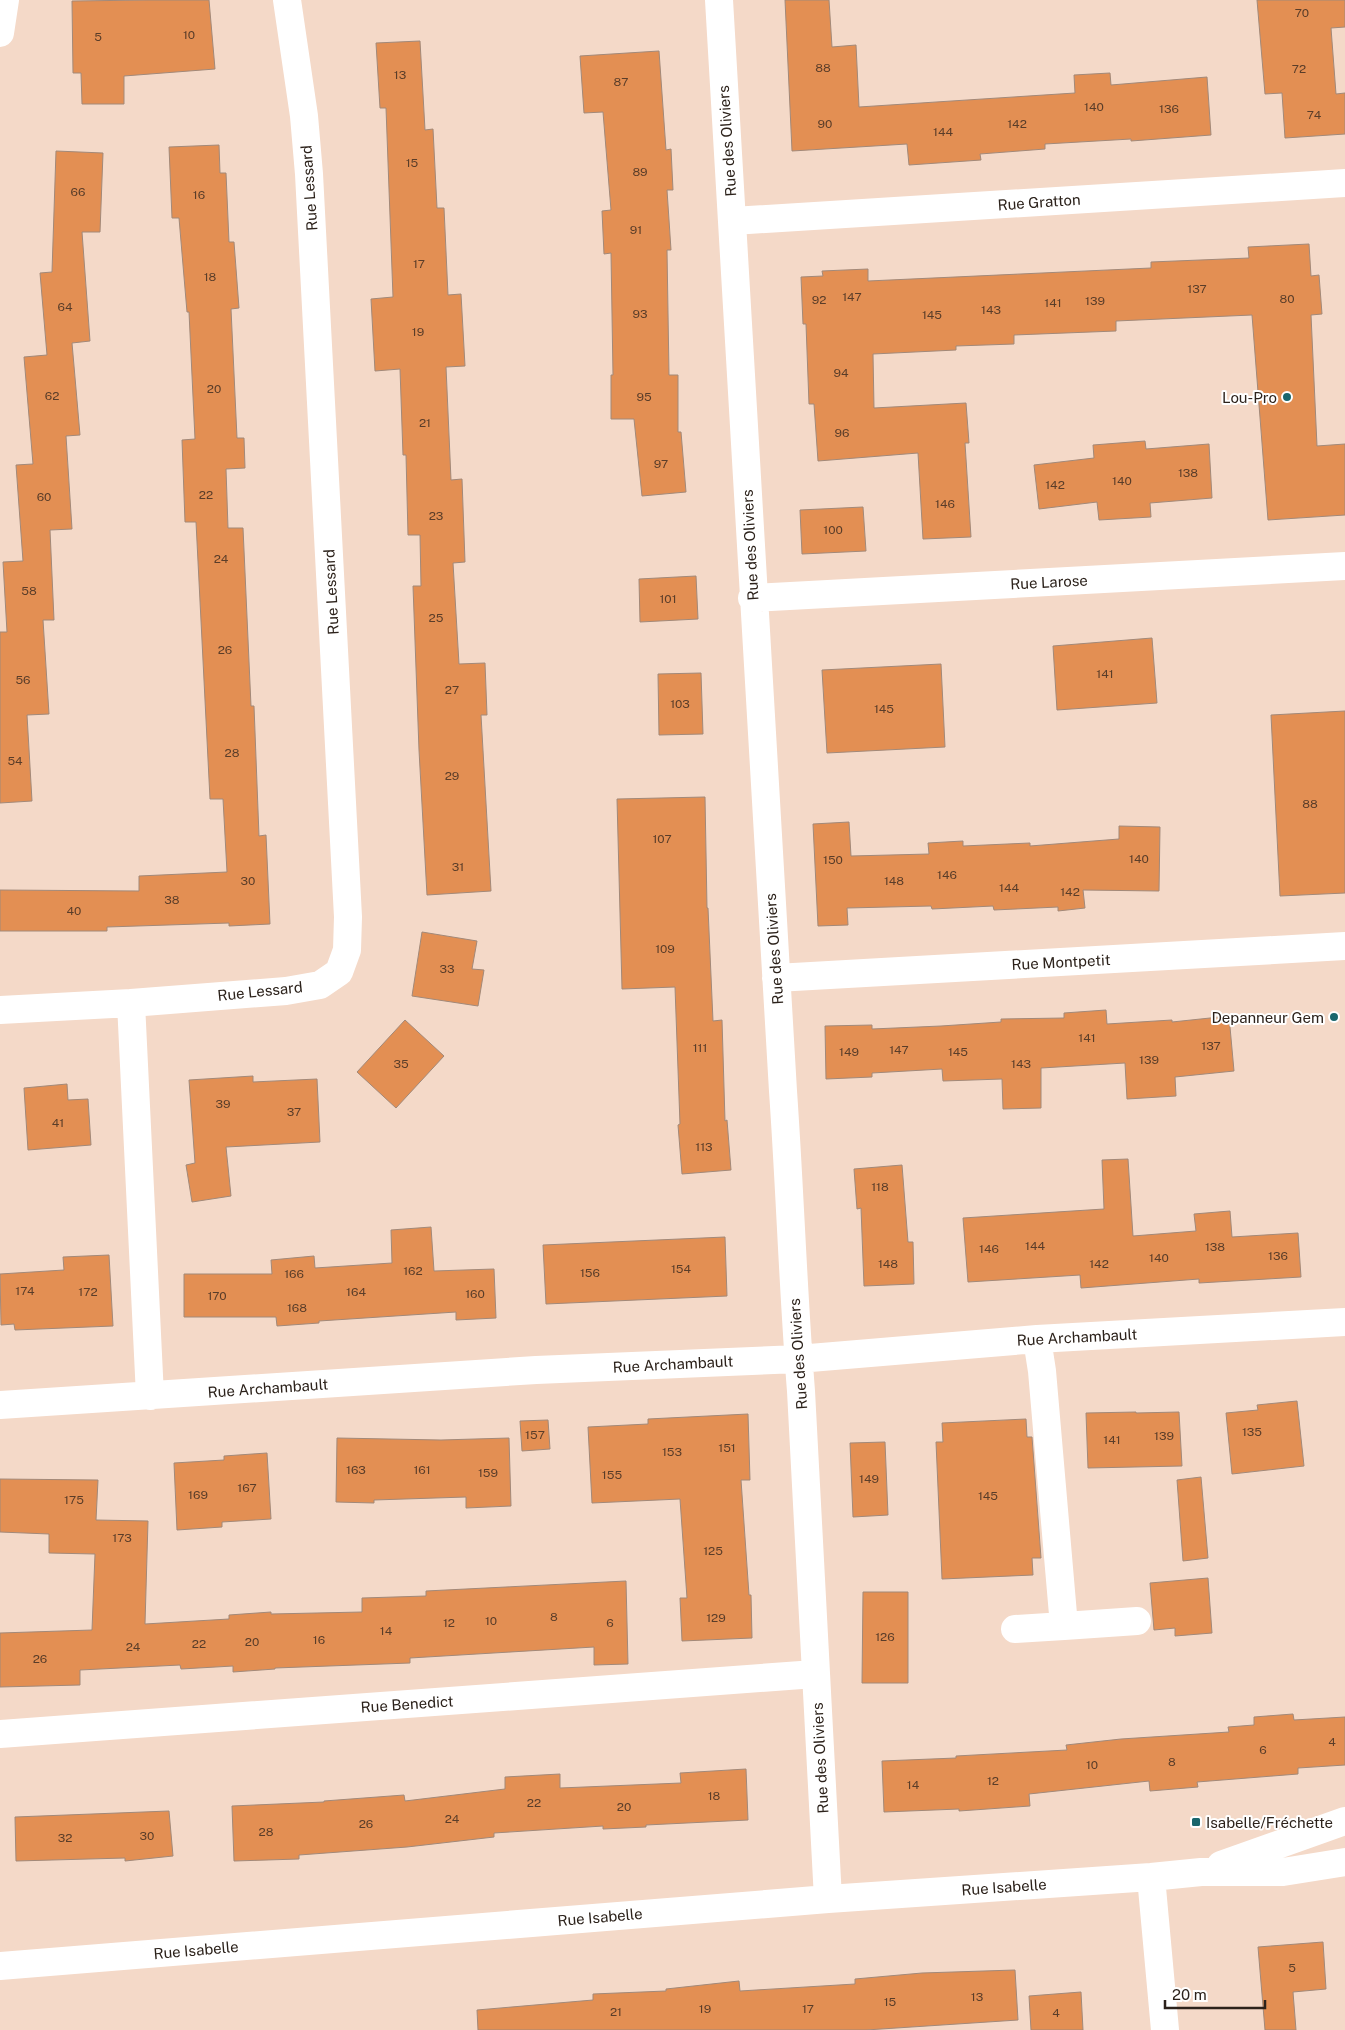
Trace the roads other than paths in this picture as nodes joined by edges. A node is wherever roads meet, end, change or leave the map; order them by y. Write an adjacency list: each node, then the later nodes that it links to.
1 (5, 0): 4 (street)
2 (287, 0): 11 (street, Rue Lessard)
3 (719, 0): 6 (street, Rue des Oliviers)
4 (0, 33)
5 (1345, 183): 6 (street, Rue Gratton)
6 (732, 221): 8 (street, Rue des Oliviers)
7 (1345, 566): 8 (street, Rue Larose)
8 (752, 598): 10 (street, Rue des Oliviers)
9 (1345, 946): 10 (street, Rue Montpetit)
10 (776, 978): 15 (street, Rue des Oliviers)
11 (131, 1003): 12 (street, Rue Lessard); 16 (street)
12 (0, 1010)
13 (1345, 1322): 14 (street, Rue Archambault)
14 (1037, 1339): 15 (street, Rue Archambault); 19 (street)
15 (798, 1359): 16 (street, Rue Archambault); 21 (street, Rue des Oliviers)
16 (150, 1396): 17 (street, Rue Archambault)
17 (0, 1406)
18 (1137, 1621): 19 (street)
19 (1064, 1626): 20 (street)
20 (1015, 1629)
21 (815, 1674): 22 (street, Rue Benedict); 27 (street, Rue des Oliviers)
22 (0, 1734)
23 (1345, 1821): 25 (street, Rue Isabelle)
24 (1345, 1862): 25 (street, Rue Isabelle)
25 (1200, 1872): 26 (street, Rue Isabelle)
26 (1151, 1877): 27 (street, Rue Isabelle); 29 (street)
27 (828, 1899): 28 (street, Rue Isabelle)
28 (0, 1966)
29 (1165, 2030)

